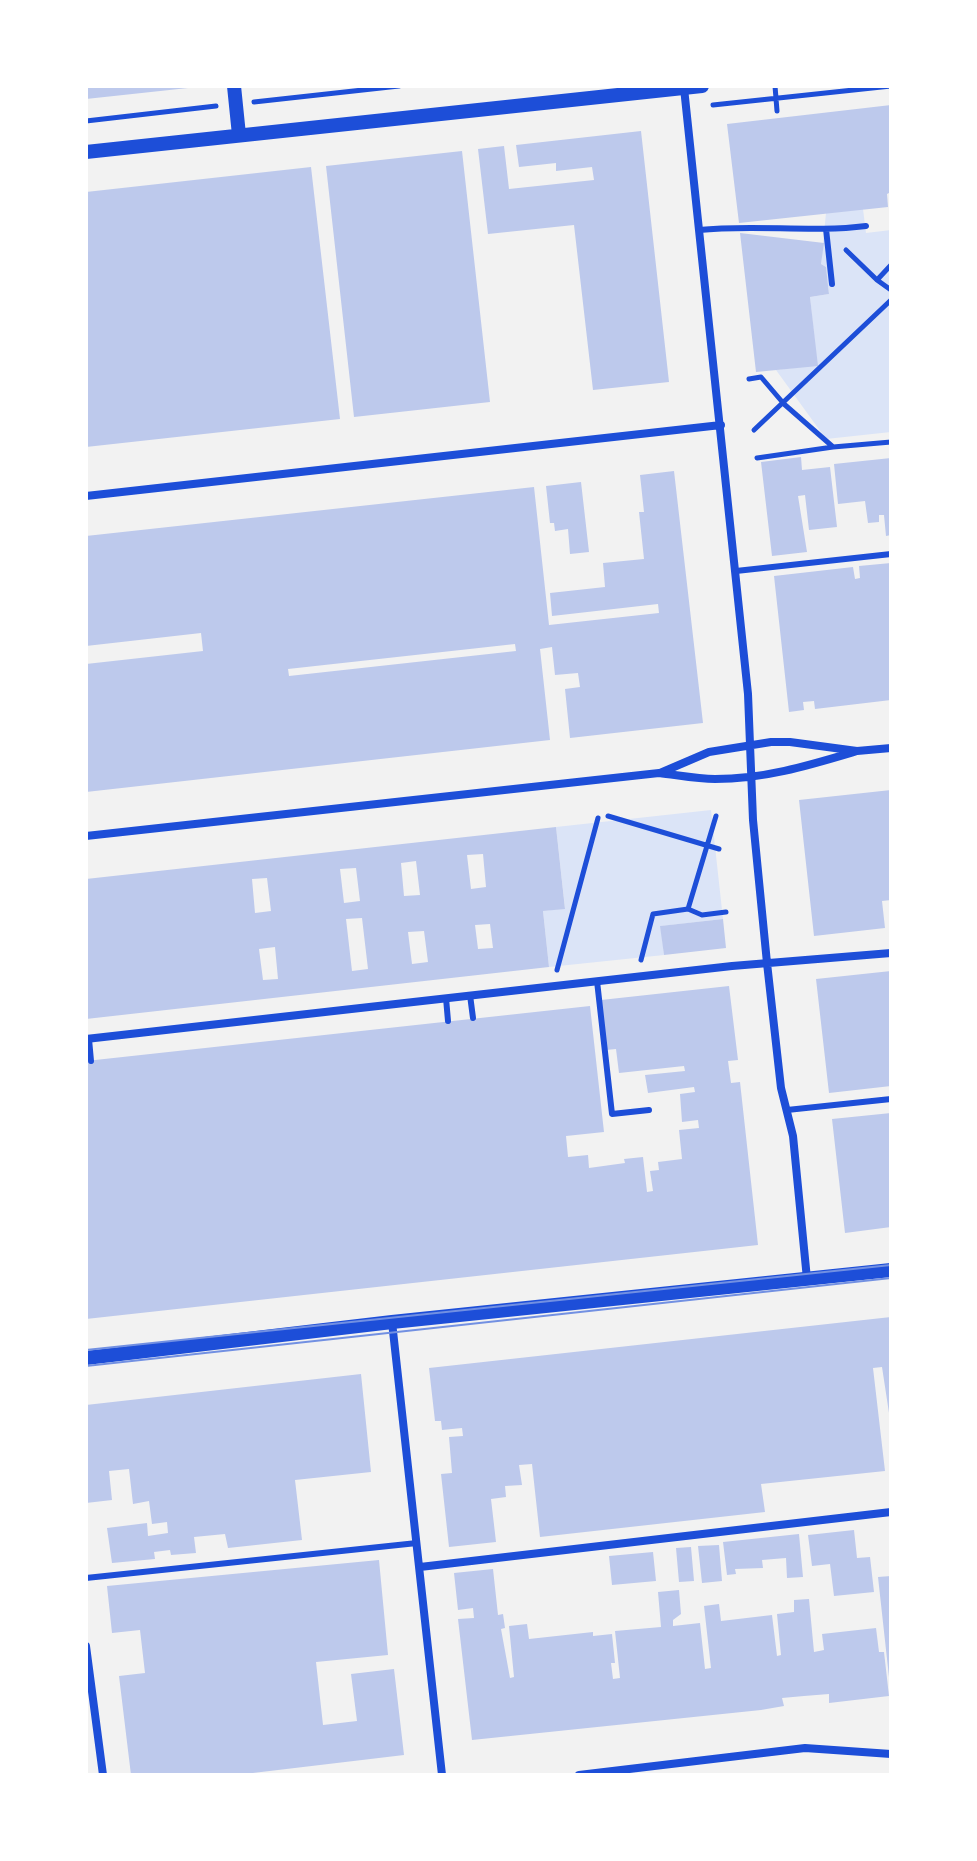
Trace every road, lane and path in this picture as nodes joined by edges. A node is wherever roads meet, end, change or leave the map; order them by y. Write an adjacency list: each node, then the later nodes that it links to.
1 (234, 86): 7 (street)
2 (702, 86): 4 (street)
3 (775, 86): 6 (path)
4 (684, 88): 5 (street); 11 (street)
5 (638, 90): 7 (street)
6 (777, 111)
7 (239, 135): 8 (street)
8 (86, 152)
9 (866, 226): 10 (lane)
10 (826, 229): 11 (lane); 15 (lane)
11 (699, 230): 20 (street)
12 (847, 250): 14 (path)
13 (891, 265): 14 (path)
14 (877, 280): 16 (path)
15 (832, 284)
16 (891, 290)
17 (891, 300): 19 (path)
18 (749, 379): 19 (path)
19 (784, 404): 21 (path); 23 (path)
20 (721, 425): 25 (street); 27 (street)
21 (754, 430)
22 (891, 442): 23 (path)
23 (833, 447): 24 (path)
24 (757, 458)
25 (86, 496)
26 (891, 554): 27 (lane)
27 (736, 571): 28 (street)
28 (751, 745): 30 (street); 31 (street); 32 (street)
29 (891, 748): 30 (street)
30 (857, 751): 32 (street)
31 (659, 773): 32 (street); 36 (street)
32 (752, 776): 42 (street)
33 (608, 816): 37 (path)
34 (716, 816): 37 (path)
35 (598, 818): 45 (path)
36 (86, 836)
37 (707, 845): 38 (path); 39 (path)
38 (719, 849)
39 (688, 909): 40 (path); 43 (path)
40 (726, 912)
41 (891, 953): 42 (street)
42 (767, 963): 43 (street); 54 (street)
43 (636, 977): 44 (street)
44 (597, 981): 45 (street); 53 (lane)
45 (552, 986): 46 (street)
46 (470, 995): 47 (street); 48 (lane)
47 (446, 998): 49 (lane); 50 (street)
48 (473, 1018)
49 (448, 1021)
50 (87, 1039): 51 (lane)
51 (91, 1061)
52 (891, 1099): 54 (lane)
53 (649, 1110)
54 (787, 1110): 56 (street)
55 (891, 1270): 56 (street)
56 (807, 1279): 57 (street)
57 (392, 1322): 58 (street); 60 (street)
58 (86, 1358)
59 (891, 1512): 61 (street)
60 (417, 1543): 61 (street); 62 (lane)
61 (420, 1567): 66 (street)
62 (86, 1578)
63 (86, 1646): 65 (street)
64 (891, 1754): 67 (street)
65 (103, 1775)
66 (442, 1775)
67 (579, 1775)

